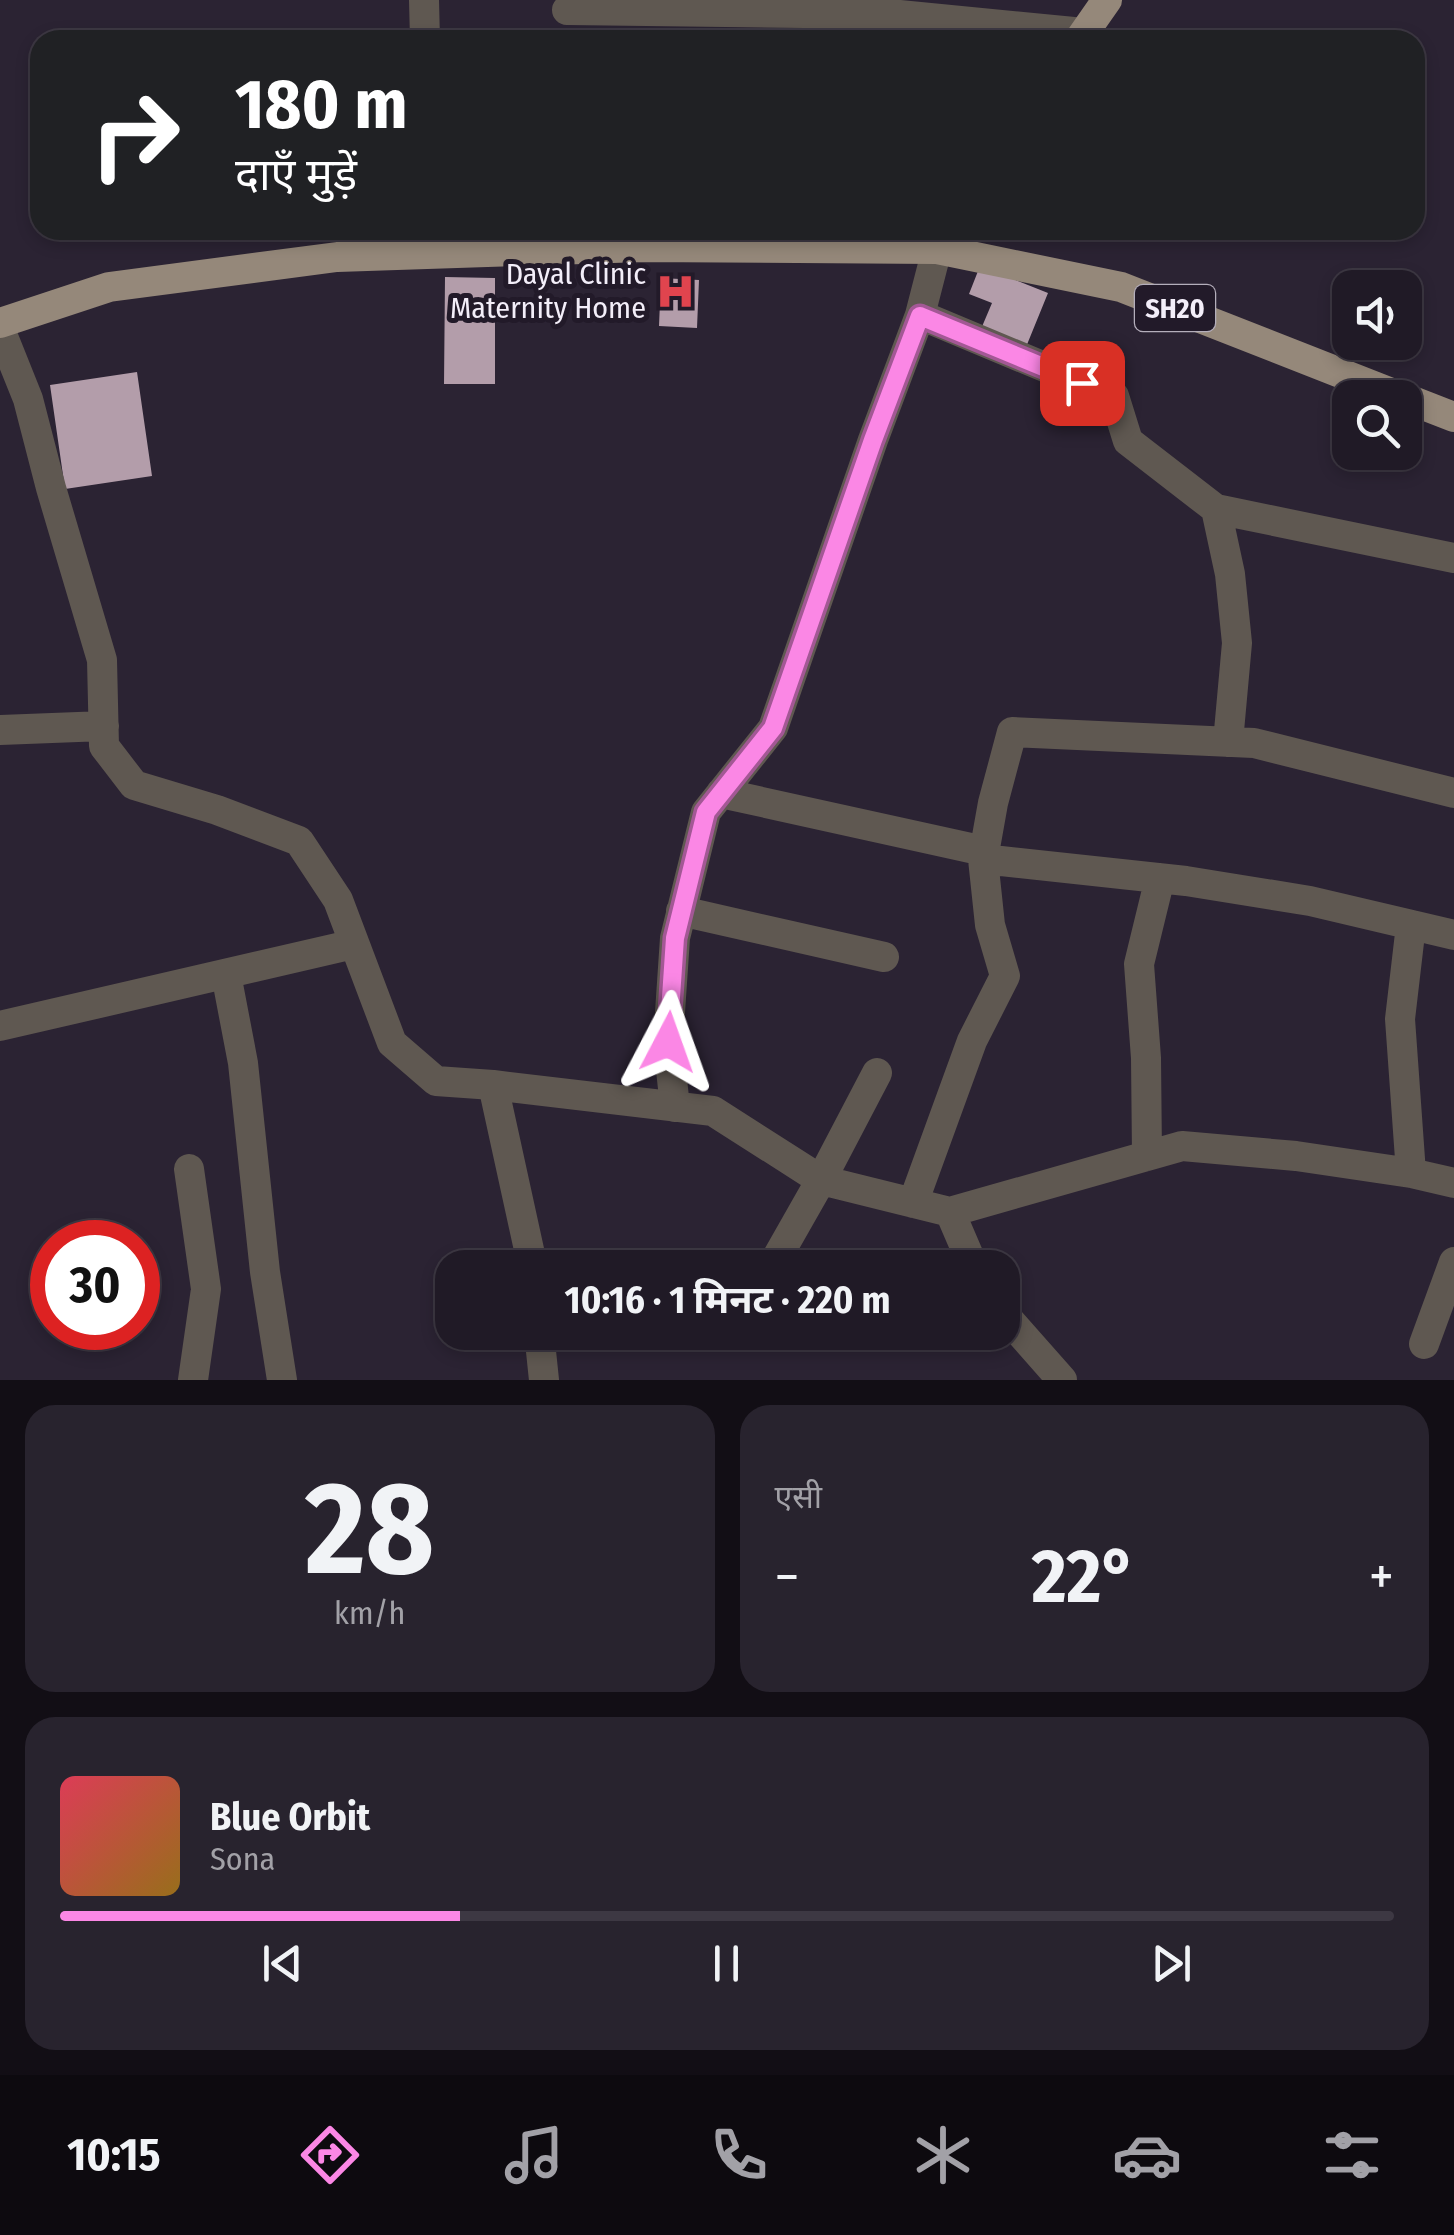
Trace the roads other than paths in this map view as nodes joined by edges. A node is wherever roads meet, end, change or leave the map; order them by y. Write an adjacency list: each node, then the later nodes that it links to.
1 (424, 0): 4 (street)
2 (1107, 0): 6 (main road)
3 (567, 10): 5 (street)
4 (424, 30)
5 (1030, 30)
6 (1086, 30)
7 (944, 240): 8 (street); 9 (main road, SH20); 10 (main road, SH20)
8 (920, 316): 13 (street); 18 (street)
9 (0, 326): 15 (street)
10 (1358, 380)
11 (1422, 405): 12 (main road, SH20)
12 (1454, 417)
13 (1216, 509): 14 (street); 17 (street)
14 (1454, 558)
15 (104, 726): 16 (street); 25 (street)
16 (0, 730)
17 (1228, 742): 19 (street); 20 (street)
18 (722, 792): 20 (street); 22 (street)
19 (1454, 792)
20 (984, 855): 21 (street); 37 (street)
21 (1160, 878): 23 (street); 32 (street)
22 (682, 911): 26 (street); 31 (street)
23 (1411, 925): 24 (street); 34 (street)
24 (1454, 935)
25 (354, 944): 27 (street); 30 (street)
26 (884, 957)
27 (226, 974): 28 (street); 47 (street)
28 (0, 1026)
29 (877, 1072): 35 (street)
30 (493, 1085): 31 (street); 39 (street)
31 (675, 1107): 35 (street)
32 (1146, 1156): 34 (street); 38 (street)
33 (189, 1169): 46 (street)
34 (1411, 1172): 36 (street)
35 (821, 1180): 37 (street); 40 (street)
36 (1454, 1182)
37 (913, 1203): 38 (street)
38 (950, 1212): 41 (street)
39 (529, 1250)
40 (781, 1250)
41 (966, 1250)
42 (1454, 1262): 44 (street)
43 (1020, 1332): 49 (street)
44 (1424, 1344)
45 (541, 1350): 48 (street)
46 (193, 1380)
47 (282, 1380)
48 (544, 1380)
49 (1062, 1380)

